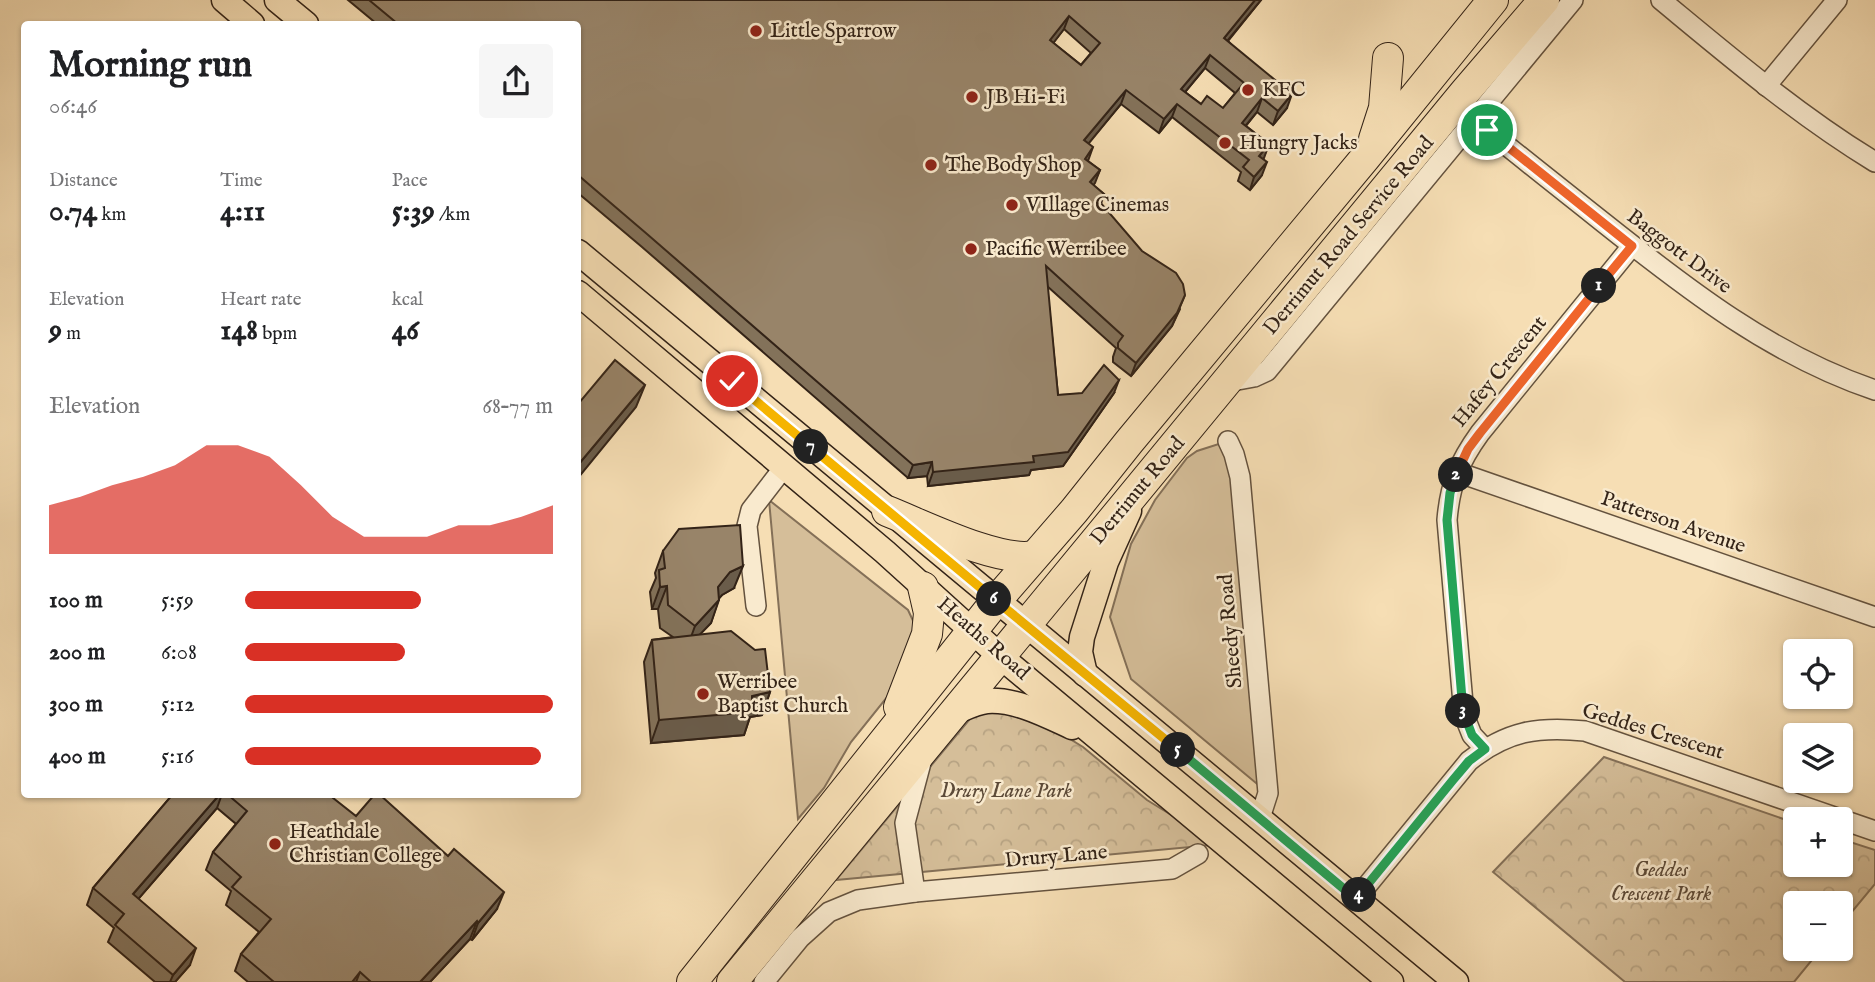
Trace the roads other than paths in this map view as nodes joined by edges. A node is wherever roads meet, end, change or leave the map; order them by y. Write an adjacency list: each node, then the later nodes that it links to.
1 (224, 0): 8 (main road)
2 (277, 0): 9 (main road)
3 (1493, 0): 10 (highway, Derrimut Road)
4 (1544, 0): 14 (highway, Derrimut Road)
5 (1573, 0): 15 (street, Derrimut Road Service Road)
6 (1661, 0): 13 (street)
7 (1837, 0): 13 (street)
8 (248, 21)
9 (302, 21)
10 (1446, 57): 12 (highway, Derrimut Road); 14 (highway)
11 (1388, 58): 16 (highway)
12 (1422, 86): 14 (highway); 16 (highway, Derrimut Road)
13 (1766, 86): 17 (street)
14 (1465, 92): 21 (highway, Derrimut Road)
15 (1475, 120): 18 (street, Baggott Drive); 21 (street, Derrimut Road Service Road)
16 (1365, 158): 29 (highway, Derrimut Road)
17 (1875, 162)
18 (1632, 246): 22 (street, Baggott Drive); 26 (street, Hafey Crescent)
19 (581, 255): 23 (main road, Heaths Road)
20 (581, 296): 25 (main road, Heaths Road)
21 (1227, 382): 27 (highway, Derrimut Road)
22 (1875, 390)
23 (763, 407): 25 (main road); 28 (main road, Heaths Road)
24 (1228, 442): 43 (street, Sheedy Road)
25 (785, 466): 30 (main road, Heaths Road); 32 (street)
26 (1457, 472): 33 (street, Patterson Avenue); 42 (street, Hafey Crescent)
27 (1140, 488): 34 (highway, Derrimut Road); 37 (main road)
28 (887, 511): 29 (highway); 31 (main road, Heaths Road)
29 (1034, 556): 31 (highway, Derrimut Road)
30 (923, 587): 35 (main road, Heaths Road); 39 (highway)
31 (996, 601): 34 (main road, Heaths Road); 35 (highway, Derrimut Road)
32 (756, 606)
33 (1875, 617)
34 (1026, 625): 36 (highway, Derrimut Road); 37 (main road, Heaths Road)
35 (972, 630): 36 (main road, Heaths Road); 39 (highway, Derrimut Road)
36 (1001, 657): 38 (highway, Derrimut Road); 40 (main road, Heaths Road)
37 (1085, 674): 43 (main road, Heaths Road)
38 (955, 712): 40 (main road); 41 (highway, Derrimut Road)
39 (888, 734): 49 (highway, Derrimut Road)
40 (1101, 740): 48 (main road, Heaths Road)
41 (925, 748): 46 (street); 50 (highway, Derrimut Road)
42 (1485, 749): 44 (street, Geddes Crescent); 47 (street, Geddes Crescent)
43 (1260, 818): 47 (main road, Heaths Road)
44 (1875, 831)
45 (1198, 853): 46 (street, Drury Lane)
46 (915, 892): 51 (street, Drury Lane)
47 (1356, 899): 48 (main road); 53 (main road, Heaths Road)
48 (1329, 931): 52 (main road, Heaths Road)
49 (692, 982)
50 (732, 982)
51 (764, 982)
52 (1391, 982)
53 (1455, 982)

